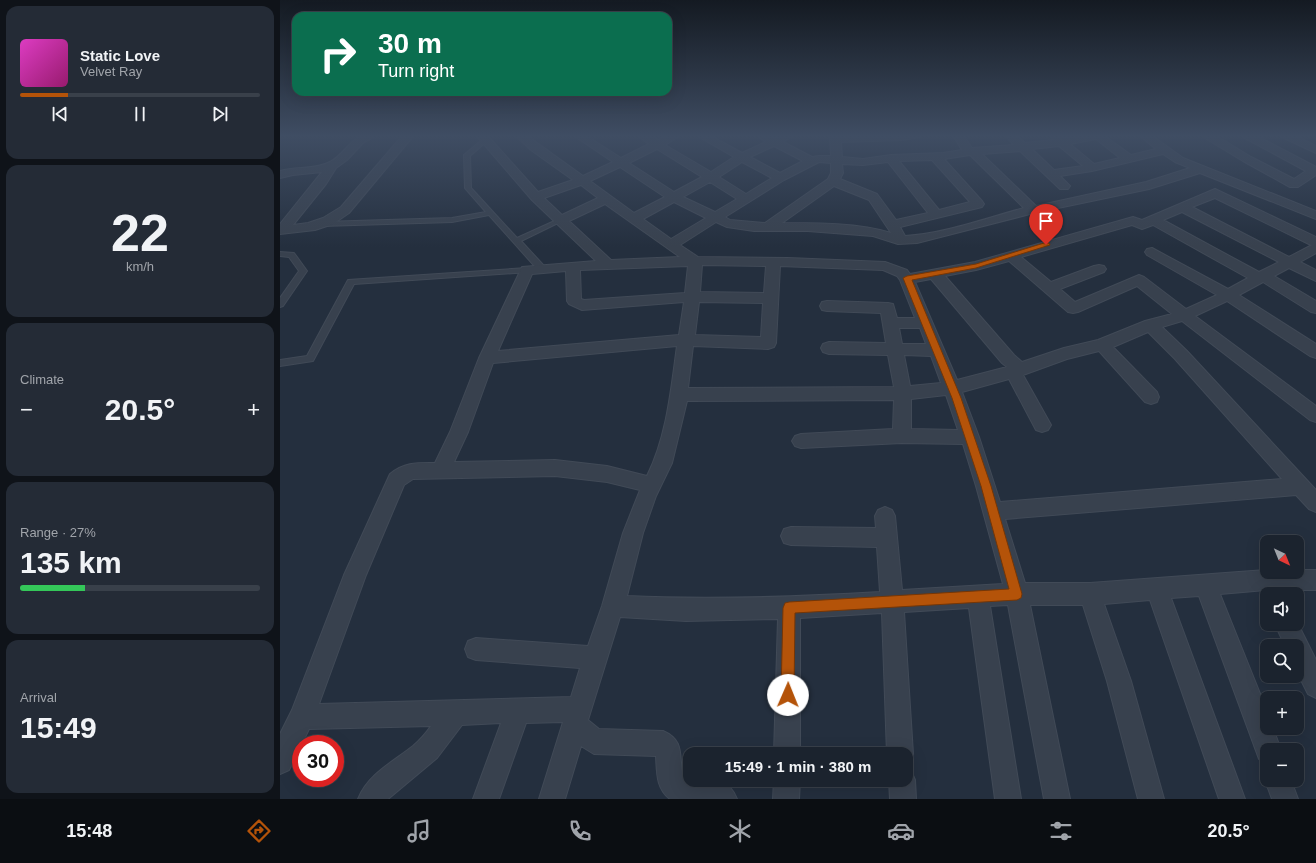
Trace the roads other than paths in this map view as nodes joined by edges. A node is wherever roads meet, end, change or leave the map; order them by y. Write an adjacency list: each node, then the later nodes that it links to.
1 (327, 172): 45 (street)
2 (378, 172): 42 (street)
3 (468, 172): 35 (lane)
4 (514, 172): 29 (street)
5 (571, 172): 24 (street)
6 (602, 172): 24 (street)
7 (635, 172): 30 (street)
8 (703, 172): 22 (street)
9 (718, 172): 22 (street)
10 (770, 172): 23 (street)
11 (790, 172): 23 (street)
12 (837, 172): 25 (street)
13 (901, 172): 36 (street)
14 (950, 172): 36 (street)
15 (992, 172): 34 (street)
16 (1063, 172): 21 (street)
17 (1190, 172): 34 (street)
18 (1208, 172): 26 (street)
19 (1272, 172): 20 (street)
20 (1312, 172)
21 (1051, 174): 27 (street)
22 (711, 177): 30 (street); 32 (street)
23 (780, 178): 32 (street)
24 (581, 180): 29 (street); 31 (street)
25 (833, 181): 43 (street); 44 (street)
26 (1230, 182): 28 (street); 37 (street)
27 (1064, 186)
28 (1215, 192): 33 (street); 48 (street)
29 (536, 197): 39 (street)
30 (674, 197): 38 (street); 40 (street)
31 (605, 199): 39 (street); 40 (street)
32 (746, 199): 38 (street)
33 (1182, 207): 41 (street); 56 (street)
34 (1032, 210): 46 (street)
35 (489, 212): 42 (lane); 47 (lane)
36 (936, 215): 43 (street)
37 (1316, 215)
38 (715, 218): 44 (street); 49 (street)
39 (561, 220): 47 (lane); 57 (street)
40 (633, 220): 49 (street)
41 (1153, 220): 53 (street); 63 (street)
42 (318, 224): 45 (street)
43 (893, 225): 46 (street)
44 (767, 228): 46 (street)
45 (281, 230)
46 (902, 240)
47 (516, 241): 59 (lane)
48 (1316, 242)
49 (670, 245): 54 (street)
50 (1316, 248): 56 (street)
51 (1152, 252): 66 (street)
52 (280, 254): 69 (lane)
53 (1011, 256): 61 (street); 65 (street)
54 (695, 261): 55 (street); 57 (street); 67 (street)
55 (773, 262): 64 (street); 68 (street)
56 (1290, 262): 62 (street); 63 (street)
57 (607, 264): 58 (street)
58 (573, 266): 59 (street); 67 (street)
59 (534, 269): 82 (street); 83 (lane)
60 (1099, 269): 65 (street)
61 (934, 273): 64 (street); 84 (street)
62 (1316, 276)
63 (1261, 277): 66 (street); 71 (street)
64 (907, 278): 74 (street)
65 (1049, 288): 72 (street)
66 (1228, 295): 72 (street); 81 (street)
67 (691, 297): 68 (street); 76 (street)
68 (770, 298): 76 (street)
69 (280, 304)
70 (827, 306): 73 (street)
71 (1316, 308)
72 (1183, 316): 75 (street); 89 (street)
73 (890, 323): 74 (street); 79 (street)
74 (924, 323): 80 (street)
75 (1150, 325): 77 (street); 96 (street)
76 (686, 340): 82 (street); 87 (street)
77 (1102, 345): 84 (street); 88 (street)
78 (829, 348): 79 (street)
79 (894, 349): 80 (street); 86 (street)
80 (936, 350): 85 (street)
81 (1316, 352)
82 (487, 358): 94 (street)
83 (280, 363)
84 (1016, 370): 85 (street); 90 (street)
85 (952, 388): 86 (street); 92 (street)
86 (903, 393): 87 (street); 91 (street)
87 (679, 395): 95 (street)
88 (1151, 397)
89 (1316, 415)
90 (1042, 425)
91 (902, 436): 92 (street); 93 (street)
92 (970, 437): 98 (street)
93 (801, 441)
94 (441, 469): 95 (street); 118 (street)
95 (652, 485): 110 (street)
96 (1299, 486): 97 (street); 98 (street)
97 (1316, 503)
98 (993, 511): 106 (street)
99 (886, 516): 101 (street)
100 (791, 536): 101 (street)
101 (886, 538): 109 (street)
102 (1316, 580): 104 (street)
103 (1206, 586): 104 (street); 105 (street); 120 (street)
104 (1269, 587)
105 (1157, 588): 107 (street); 136 (street)
106 (1017, 594): 107 (street); 108 (street); 134 (street)
107 (1090, 594): 135 (street)
108 (978, 596): 109 (street); 133 (street)
109 (892, 602): 111 (street); 122 (street)
110 (613, 606): 111 (street); 113 (street)
111 (789, 608): 121 (street)
112 (476, 649): 113 (street)
113 (595, 658): 119 (street)
114 (1304, 661): 115 (street)
115 (1316, 686)
116 (518, 711): 117 (street); 119 (street); 128 (street)
117 (456, 712): 118 (street); 127 (street)
118 (302, 717): 123 (street)
119 (578, 717): 129 (street); 130 (street)
120 (1266, 743)
121 (787, 747)
122 (900, 747)
123 (280, 761)
124 (787, 787): 131 (street)
125 (902, 787): 132 (street)
126 (1281, 787): 137 (street)
127 (371, 799)
128 (486, 799)
129 (552, 799)
130 (724, 799)
131 (786, 799)
132 (903, 799)
133 (1008, 799)
134 (1057, 799)
135 (1151, 799)
136 (1232, 799)
137 (1285, 799)

